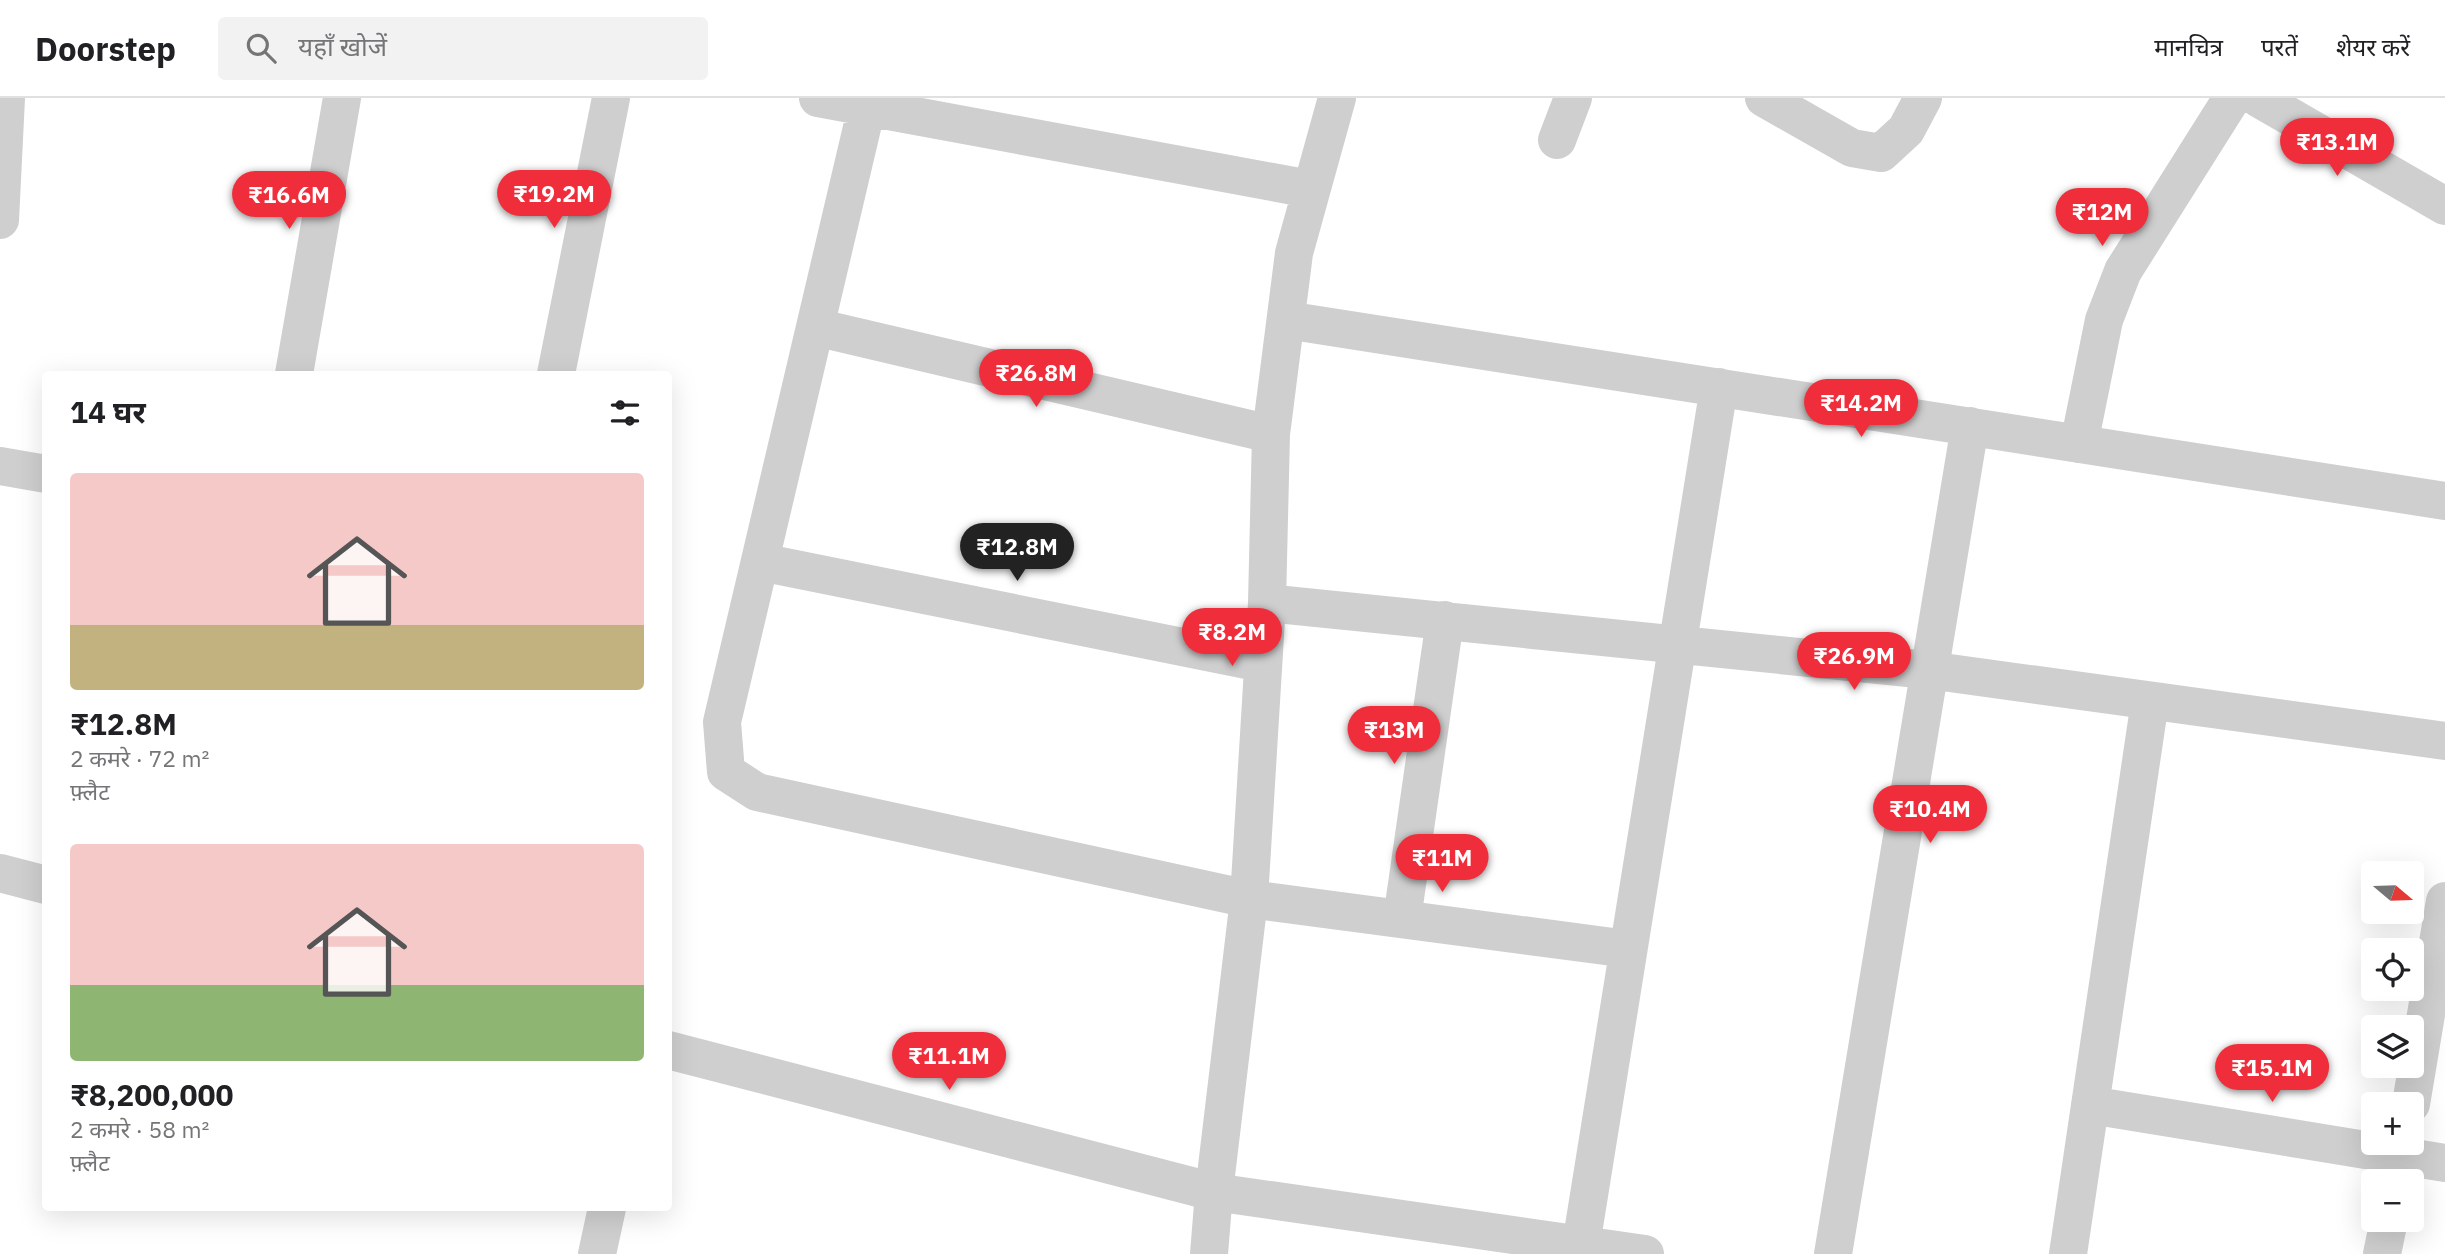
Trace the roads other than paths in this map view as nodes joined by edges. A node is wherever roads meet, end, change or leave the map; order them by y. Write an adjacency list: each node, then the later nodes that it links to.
1 (6, 98): 15 (street)
2 (342, 98): 18 (street)
3 (611, 98): 19 (street)
4 (818, 98): 11 (street)
5 (1337, 98): 13 (street)
6 (1573, 98): 12 (street)
7 (1764, 98): 8 (street)
8 (1923, 98)
9 (2232, 98): 23 (street)
10 (2258, 98): 14 (street)
11 (868, 102): 13 (street); 17 (street)
12 (1557, 140)
13 (1310, 189): 16 (street)
14 (2445, 206)
15 (0, 220)
16 (1286, 320): 20 (street); 22 (street)
17 (815, 327): 22 (street); 27 (street)
18 (295, 371)
19 (557, 371)
20 (1719, 387): 21 (street); 30 (street)
21 (1970, 426): 23 (street); 32 (street)
22 (1271, 433): 28 (street)
23 (2080, 444): 26 (street)
24 (0, 466): 25 (street)
25 (42, 473)
26 (2445, 501)
27 (760, 562): 31 (street); 37 (street)
28 (1267, 603): 29 (street); 31 (street)
29 (1445, 620): 30 (street); 39 (street)
30 (1678, 643): 32 (street); 40 (street)
31 (1262, 663): 37 (street)
32 (1928, 670): 33 (street); 53 (street)
33 (2150, 701): 34 (street); 43 (street)
34 (2445, 741)
35 (0, 873): 36 (street)
36 (42, 884)
37 (1249, 899): 39 (street); 46 (street)
38 (2445, 901): 42 (street)
39 (1402, 919): 40 (street)
40 (1628, 949): 49 (street)
41 (672, 1051): 46 (street)
42 (2412, 1092)
43 (2090, 1105): 44 (street); 54 (street)
44 (2401, 1160): 45 (street)
45 (2445, 1163)
46 (1214, 1192): 49 (street); 51 (street)
47 (606, 1211): 50 (street)
48 (2387, 1232): 55 (street)
49 (1581, 1245): 52 (street)
50 (597, 1254)
51 (1209, 1254)
52 (1645, 1254)
53 (1833, 1254)
54 (2068, 1254)
55 (2382, 1254)

